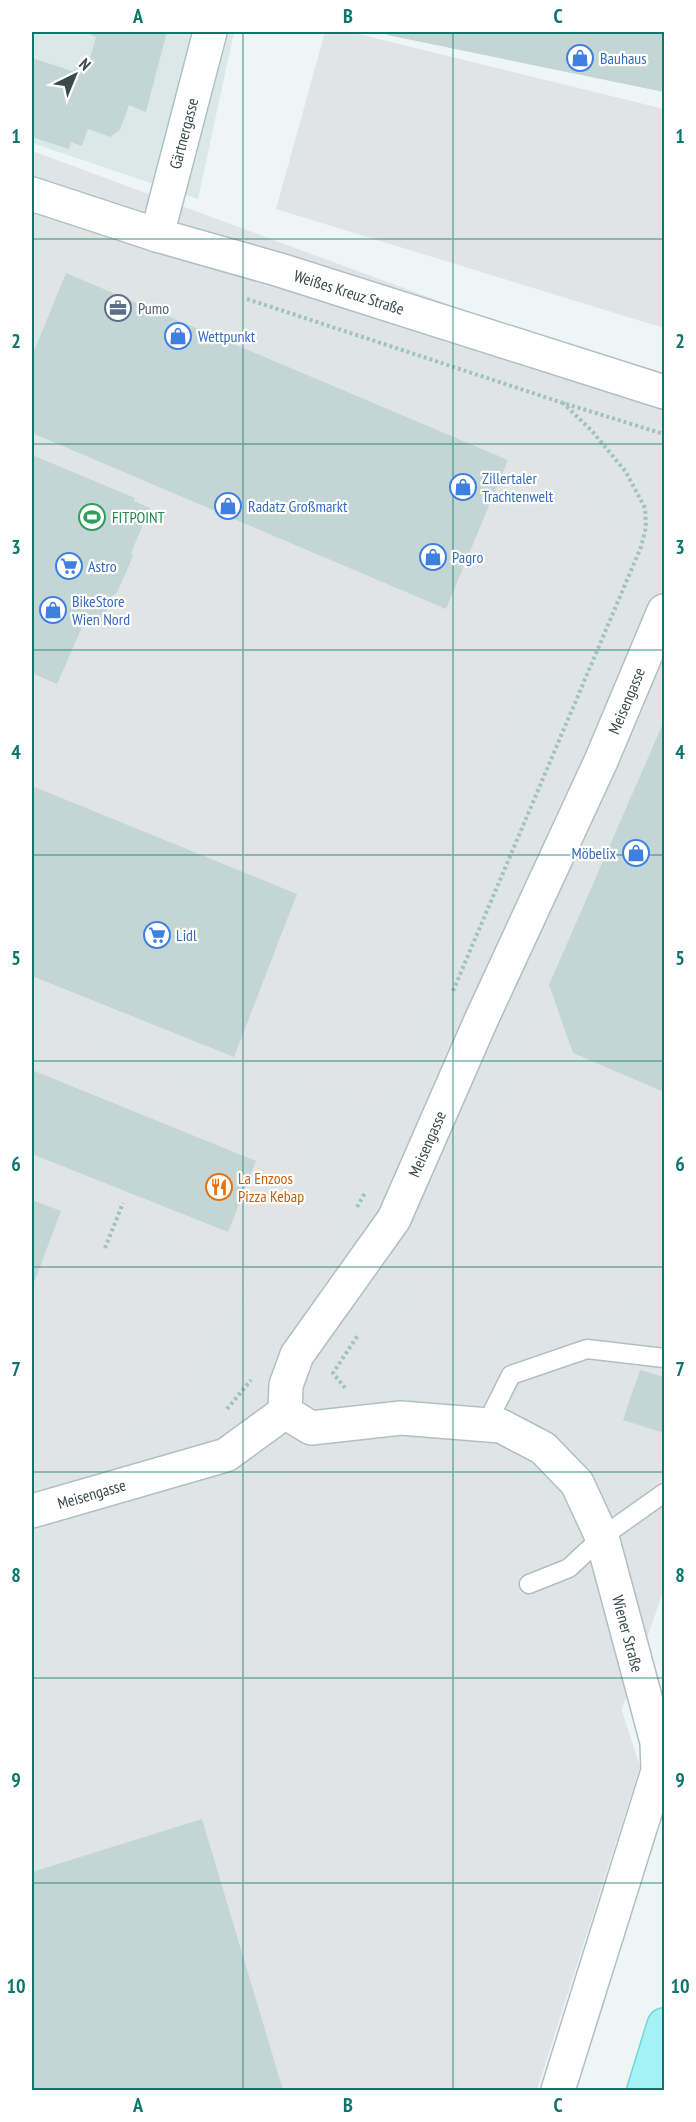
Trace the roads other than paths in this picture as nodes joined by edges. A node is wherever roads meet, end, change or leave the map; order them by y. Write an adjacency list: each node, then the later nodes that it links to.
1 (210, 32): 3 (street, Gärtnergasse)
2 (32, 194): 3 (street, Weißes Kreuz Straße)
3 (157, 235): 4 (street, Weißes Kreuz Straße)
4 (664, 392)
5 (664, 611): 7 (street, Meisengasse)
6 (664, 1358): 8 (lane)
7 (285, 1412): 8 (street, Wiener Straße); 10 (street, Meisengasse)
8 (486, 1425): 11 (street, Wiener Straße)
9 (664, 1494): 11 (lane)
10 (32, 1511)
11 (602, 1537): 12 (lane); 14 (street, Wiener Straße)
12 (528, 1584)
13 (664, 2025): 15 (main road)
14 (558, 2091)
15 (644, 2091)

